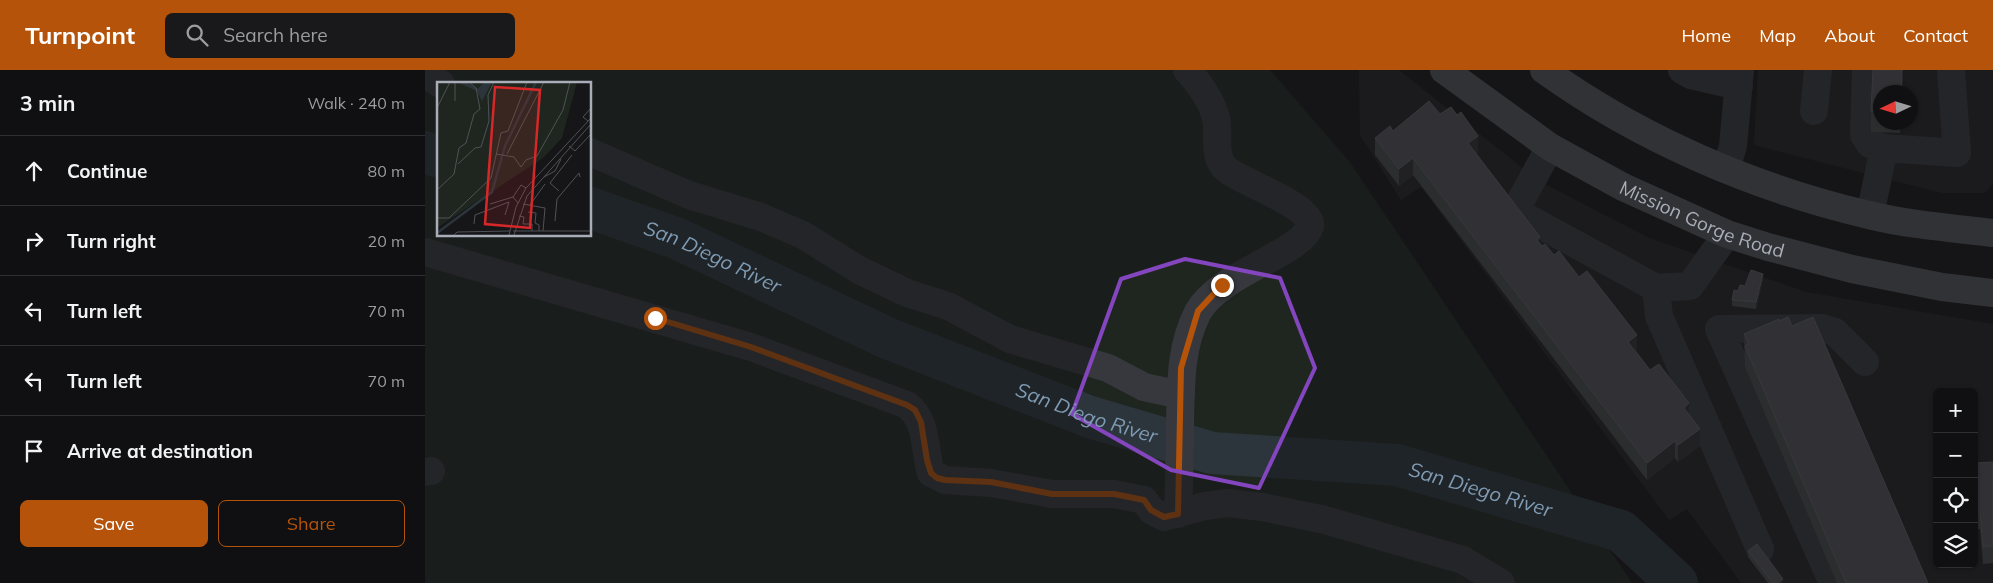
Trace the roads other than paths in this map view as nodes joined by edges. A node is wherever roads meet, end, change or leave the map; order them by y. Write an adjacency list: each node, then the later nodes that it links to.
1 (1187, 70): 23 (lane)
2 (1444, 70): 12 (main road, Mission Gorge Road)
3 (1544, 70): 15 (main road)
4 (1682, 70): 9 (lane)
5 (1818, 70): 11 (lane)
6 (1866, 70): 13 (lane)
7 (1951, 70): 13 (lane)
8 (425, 75): 10 (lane)
9 (1740, 78): 15 (lane)
10 (437, 82)
11 (1814, 111)
12 (1550, 147): 18 (main road, Mission Gorge Road); 20 (lane)
13 (1884, 148): 16 (lane)
14 (591, 152): 23 (lane)
15 (1726, 169): 16 (main road)
16 (1870, 215): 17 (main road)
17 (1993, 233)
18 (1727, 234): 20 (lane); 21 (main road, Mission Gorge Road)
19 (425, 252): 24 (lane)
20 (1656, 288): 25 (lane)
21 (1993, 293)
22 (1865, 362): 27 (lane)
23 (1181, 399): 24 (lane)
24 (1179, 506): 26 (lane)
25 (1760, 549)
26 (1501, 583)
27 (1833, 583)

